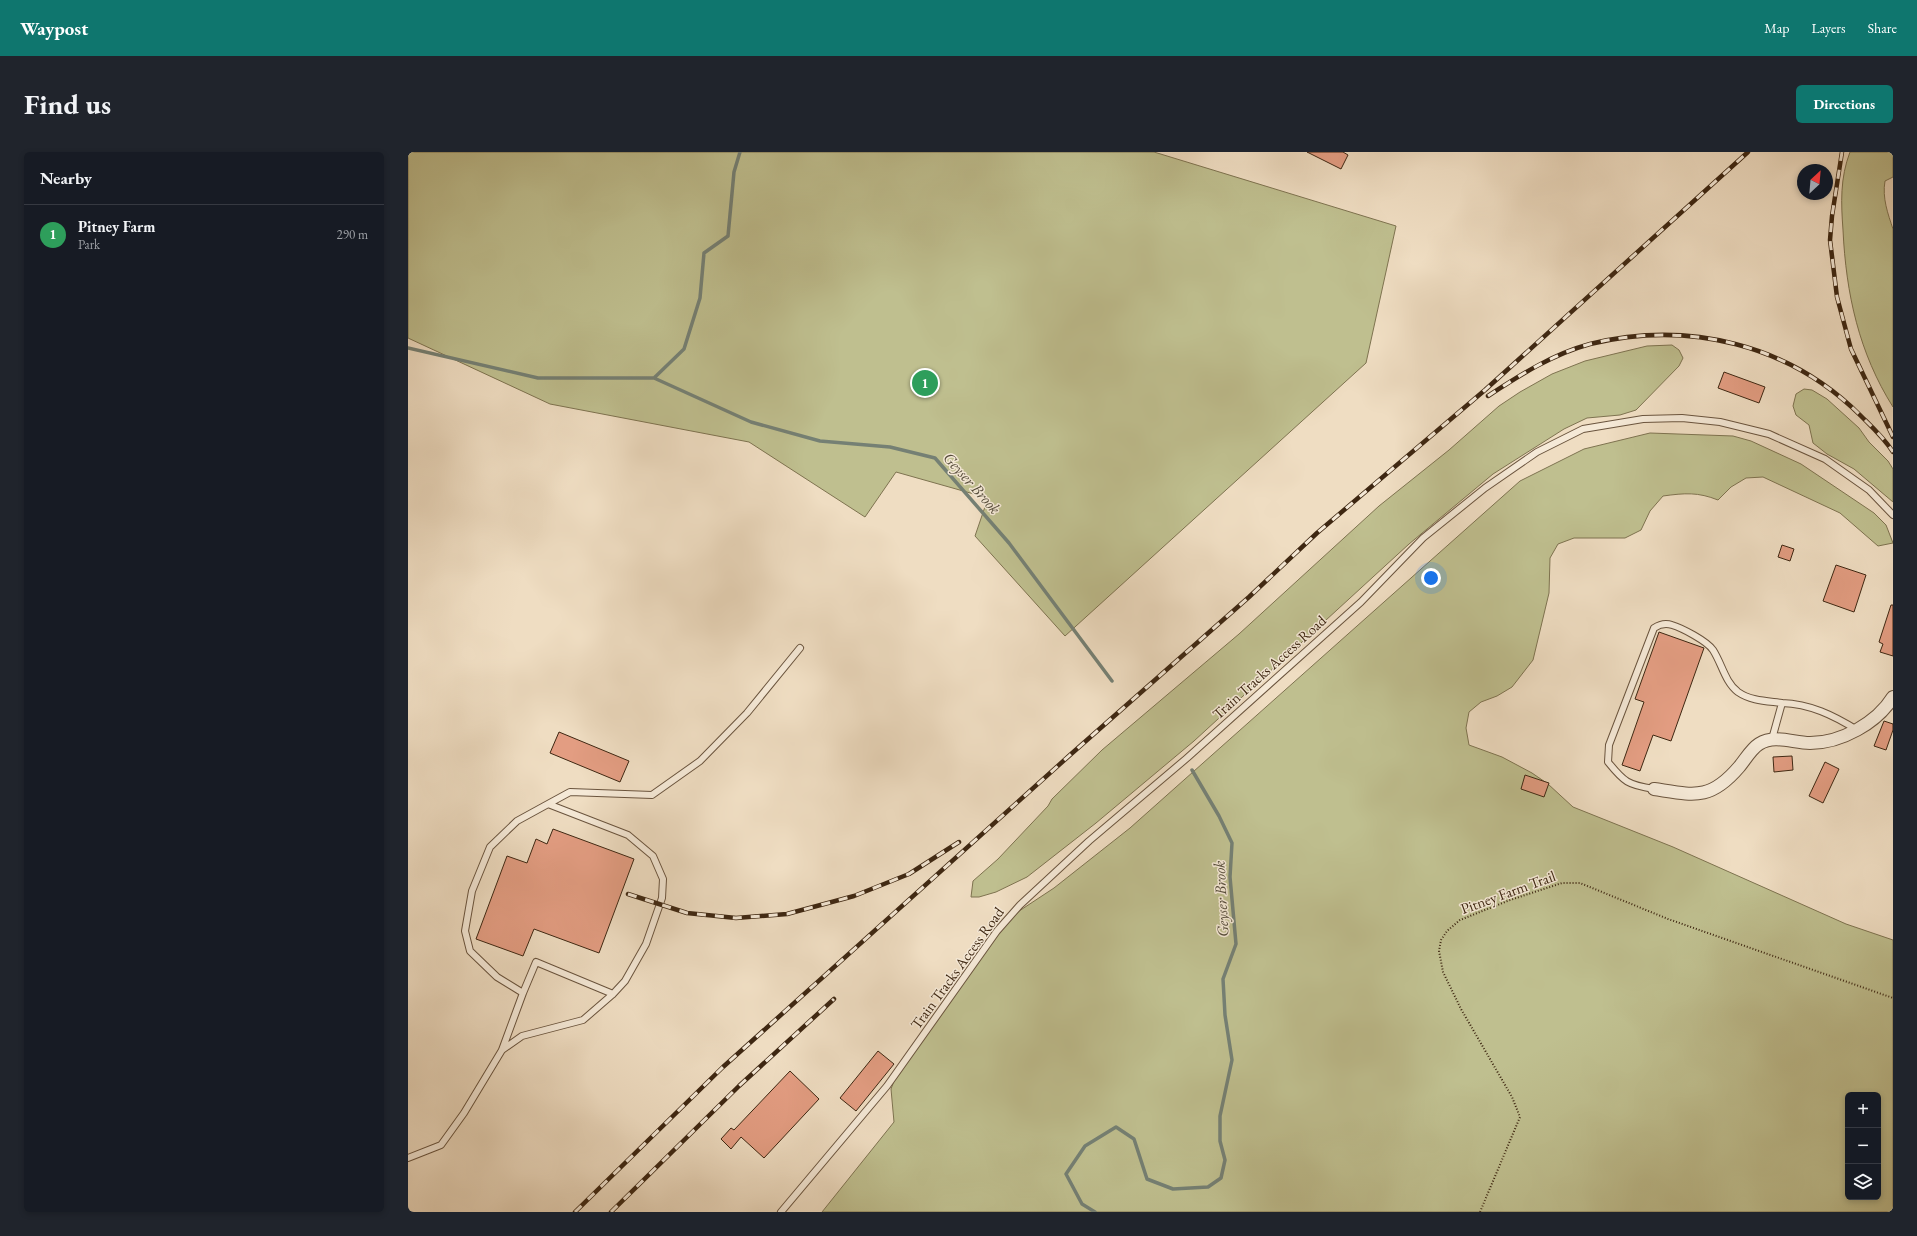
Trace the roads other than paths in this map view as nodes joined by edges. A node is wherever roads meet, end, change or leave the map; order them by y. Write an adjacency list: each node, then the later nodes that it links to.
1 (1893, 515): 13 (lane, Train Tracks Access Road)
2 (800, 648): 8 (lane)
3 (1893, 697): 5 (street)
4 (1782, 703): 5 (lane); 6 (lane); 7 (lane)
5 (1857, 730): 6 (street)
6 (1772, 739): 7 (street)
7 (1654, 789)
8 (548, 804): 9 (lane); 10 (lane)
9 (523, 993): 10 (lane); 11 (lane)
10 (613, 994): 11 (lane)
11 (502, 1050): 12 (lane)
12 (408, 1158)
13 (780, 1212)

